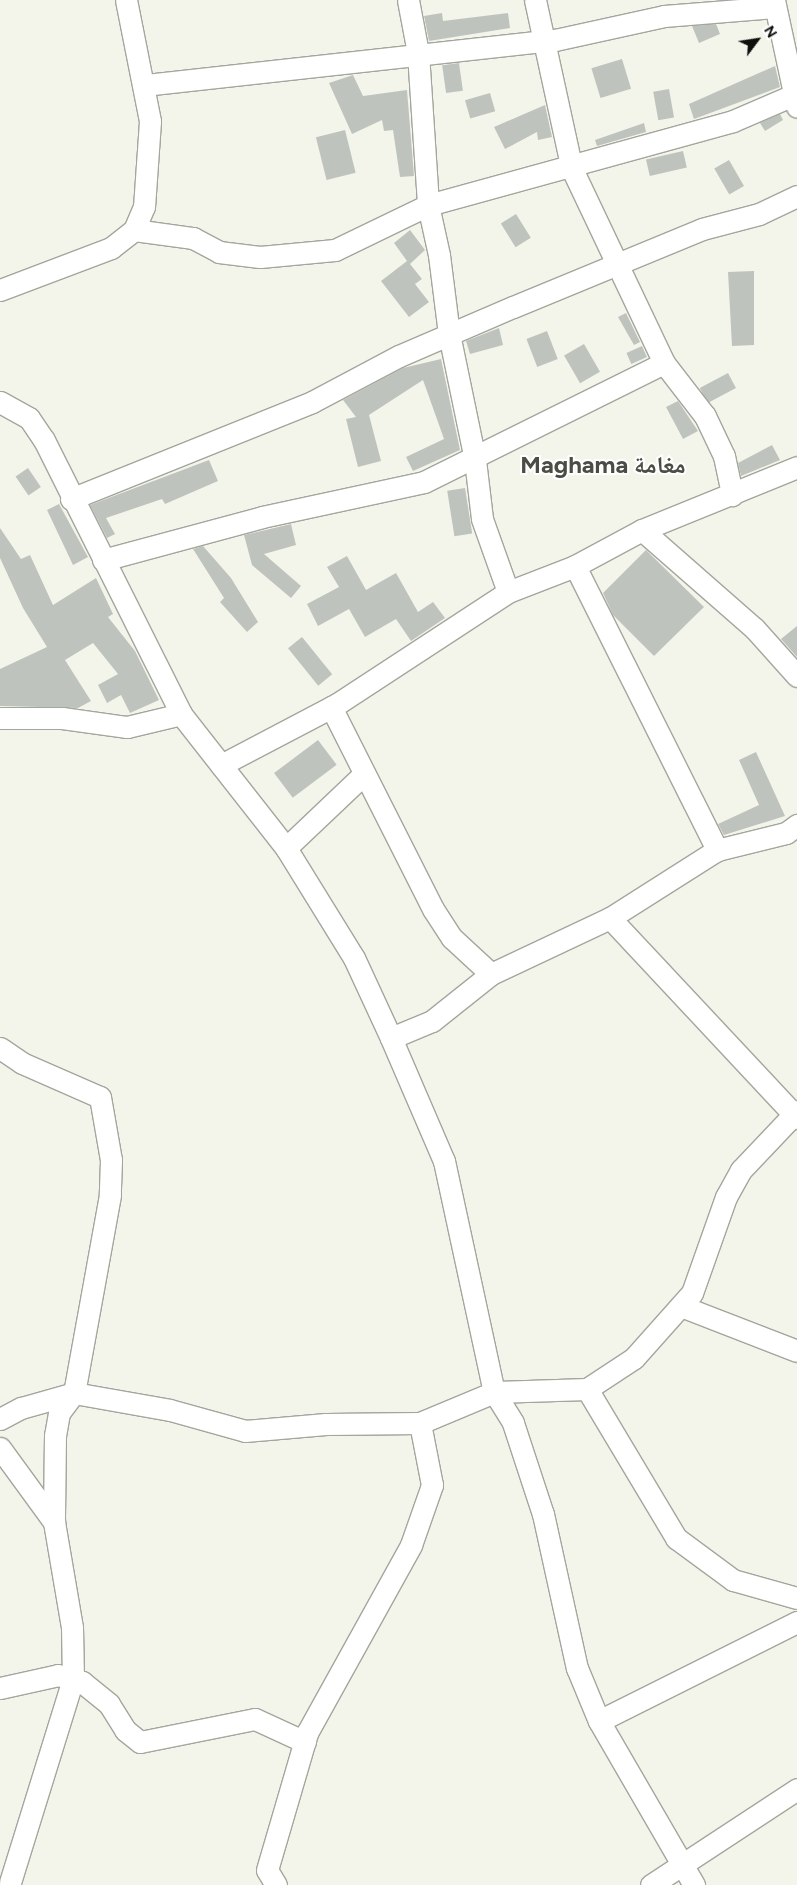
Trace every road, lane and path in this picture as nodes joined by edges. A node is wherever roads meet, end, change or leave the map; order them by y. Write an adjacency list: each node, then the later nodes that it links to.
1 (126, 0): 7 (street)
2 (408, 0): 6 (street)
3 (535, 0): 5 (street)
4 (775, 3): 5 (street); 8 (street)
5 (545, 41): 6 (street); 9 (street)
6 (418, 53): 7 (street); 11 (street)
7 (145, 85): 12 (street)
8 (795, 94): 9 (street)
9 (572, 169): 11 (street); 13 (street)
10 (797, 196): 13 (street)
11 (428, 205): 12 (street); 15 (street)
12 (134, 230): 14 (street)
13 (619, 264): 15 (street); 16 (street)
14 (0, 290)
15 (449, 334): 18 (street); 21 (street)
16 (664, 363): 18 (street); 20 (street)
17 (0, 402): 21 (street)
18 (475, 460): 23 (street); 25 (street)
19 (797, 467): 20 (street)
20 (732, 495): 22 (street)
21 (70, 499): 23 (street)
22 (642, 530): 24 (street); 26 (street)
23 (103, 560): 28 (street)
24 (575, 566): 25 (street); 34 (street)
25 (508, 592): 27 (street)
26 (797, 676)
27 (331, 707): 30 (street); 31 (street)
28 (181, 714): 29 (street); 30 (street)
29 (0, 718)
30 (221, 765): 33 (street)
31 (364, 774): 33 (street); 36 (street)
32 (797, 825): 34 (street)
33 (286, 848): 37 (street)
34 (717, 850): 35 (street)
35 (610, 918): 36 (street); 39 (street)
36 (491, 974): 37 (street)
37 (391, 1038): 43 (street)
38 (0, 1048): 44 (street)
39 (795, 1115): 40 (street)
40 (681, 1306): 41 (street); 42 (street)
41 (797, 1351)
42 (587, 1389): 43 (street); 49 (street)
43 (494, 1392): 46 (street); 53 (street)
44 (74, 1393): 45 (street); 46 (street); 48 (street)
45 (0, 1419)
46 (420, 1424): 54 (street)
47 (0, 1448): 48 (street)
48 (54, 1522): 51 (street)
49 (797, 1598)
50 (797, 1622): 53 (street)
51 (73, 1679): 52 (street); 54 (street); 57 (street)
52 (0, 1688)
53 (599, 1721): 56 (street)
54 (305, 1742): 58 (street)
55 (797, 1789): 56 (street)
56 (681, 1865): 59 (street); 60 (street)
57 (7, 1879)
58 (276, 1885)
59 (651, 1885)
60 (694, 1885)

